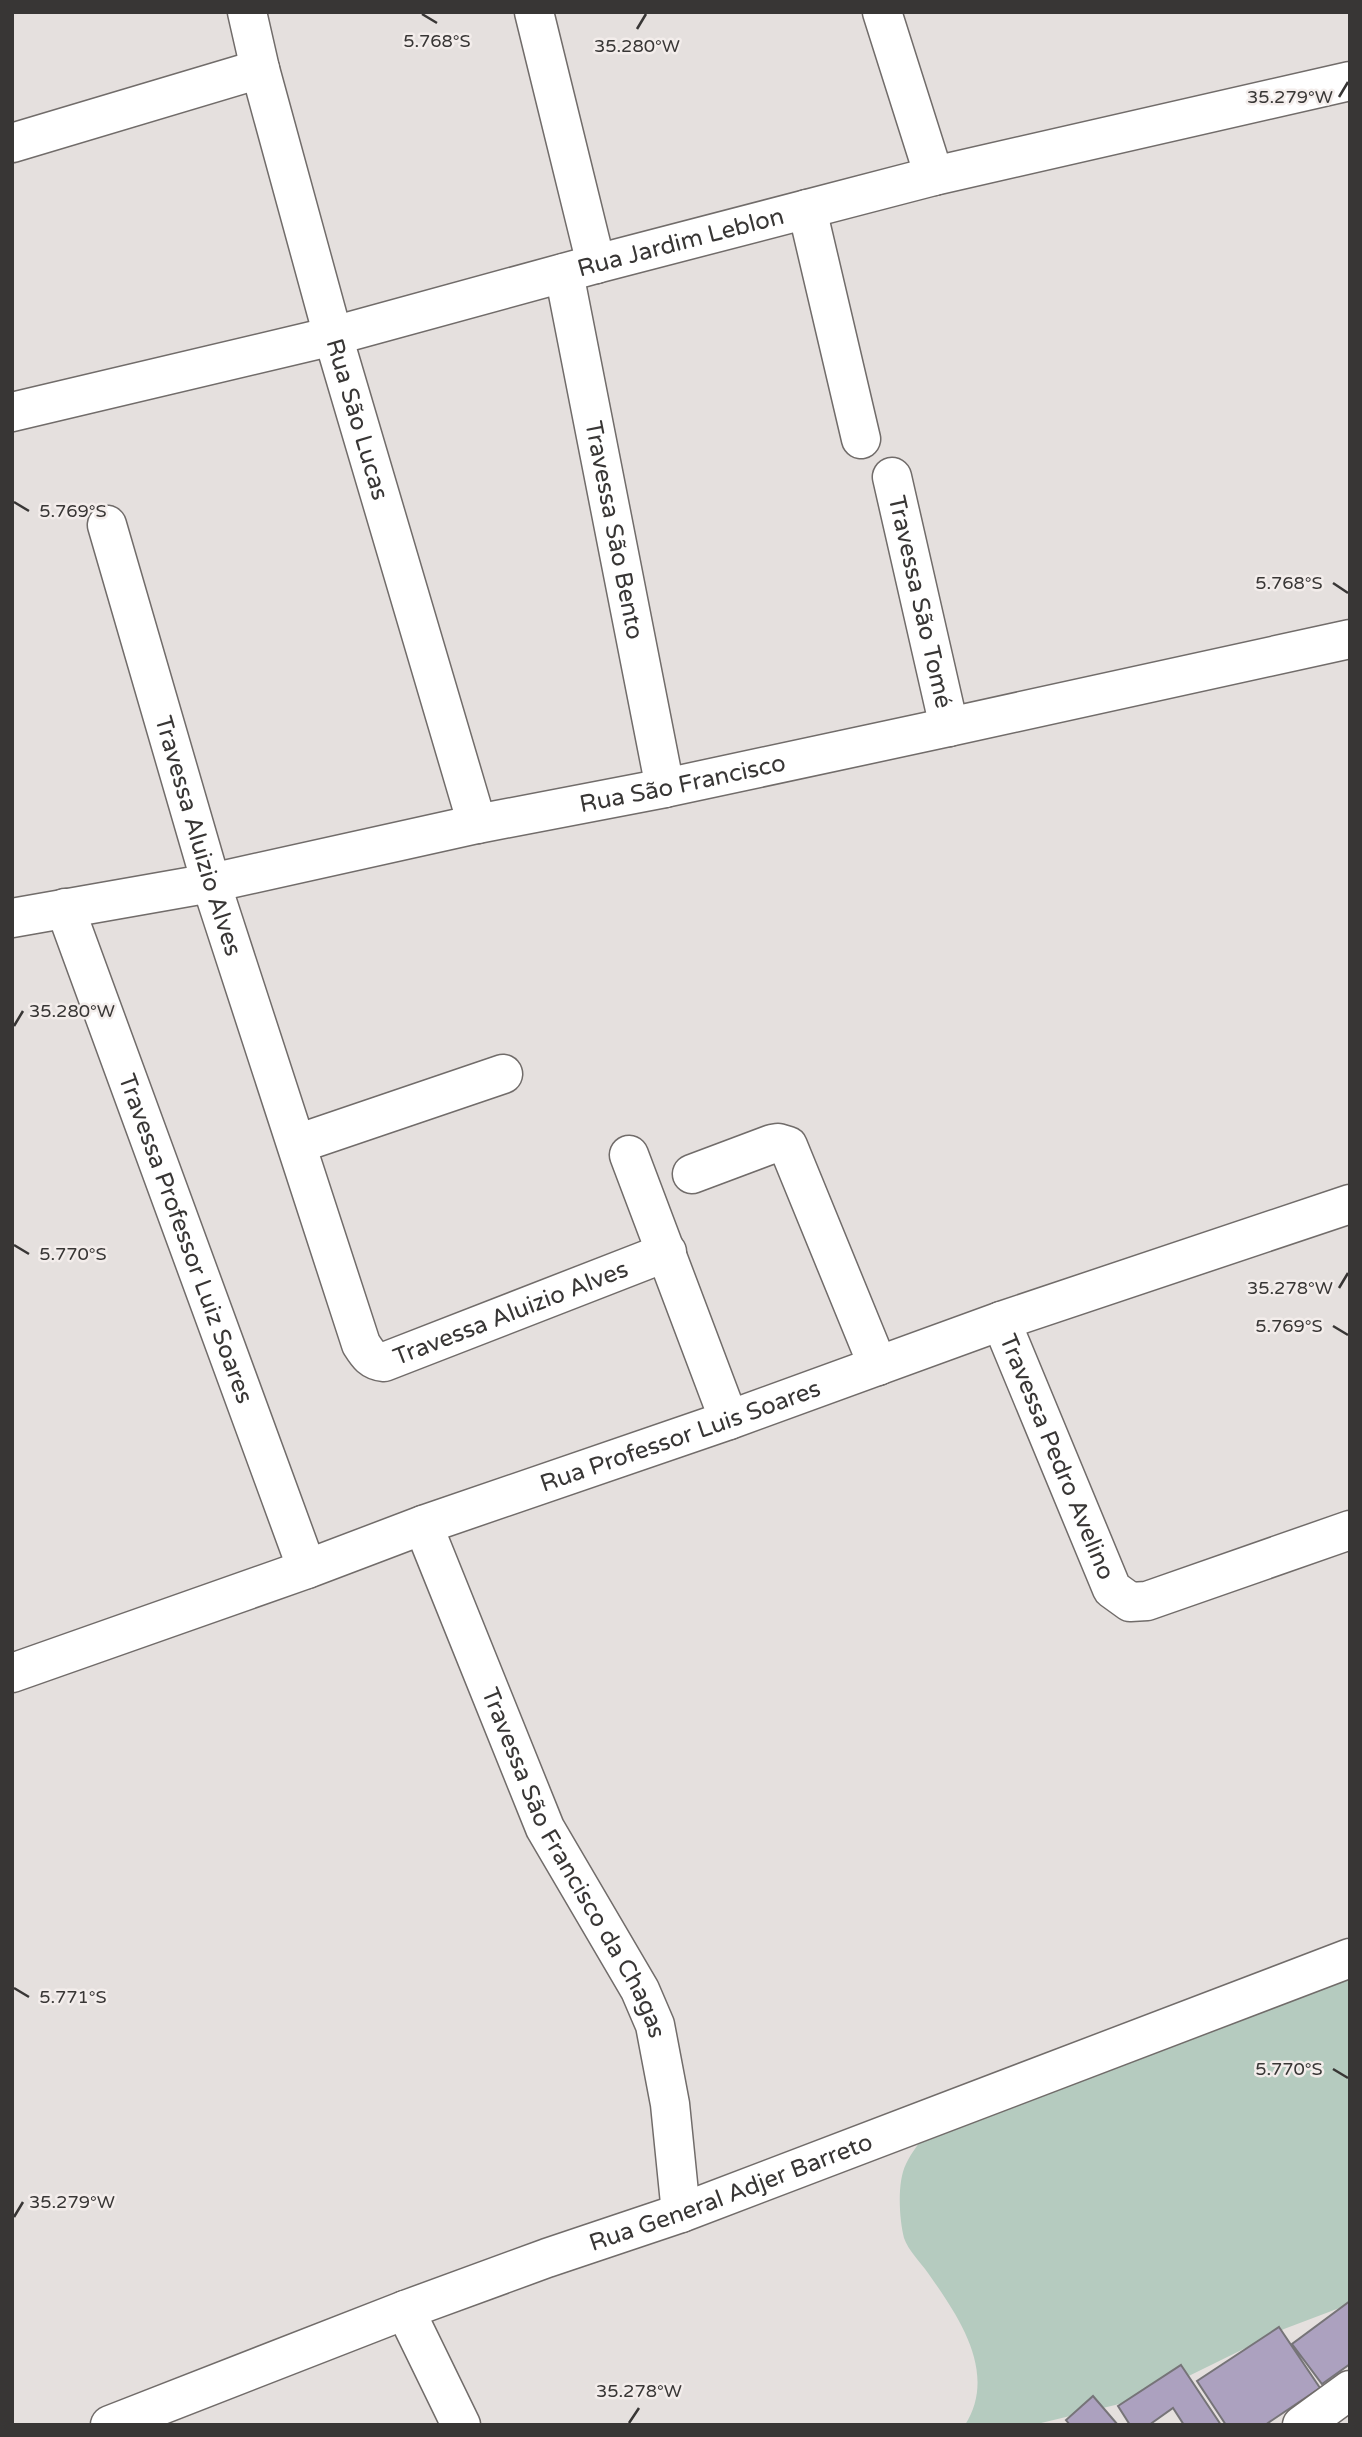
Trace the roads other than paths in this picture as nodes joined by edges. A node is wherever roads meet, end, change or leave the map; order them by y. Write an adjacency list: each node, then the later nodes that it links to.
1 (247, 12): 4 (street, Rua São Lucas)
2 (534, 12): 9 (street, Travessa São Bento)
3 (882, 12): 7 (street)
4 (260, 69): 6 (street); 10 (street, Rua São Lucas)
5 (1350, 81): 7 (street, Rua Jardim Leblon)
6 (12, 143)
7 (934, 176): 8 (street, Rua Jardim Leblon)
8 (807, 209): 9 (street, Rua Jardim Leblon); 12 (street)
9 (580, 268): 10 (street, Rua Jardim Leblon); 17 (street, Travessa São Bento)
10 (333, 336): 11 (street, Rua Jardim Leblon); 18 (street, Rua São Lucas)
11 (12, 412)
12 (861, 439)
13 (892, 477): 16 (street, Travessa São Tomé)
14 (107, 525): 19 (street, Travessa Aluizio Alves)
15 (1350, 639): 16 (street, Rua São Francisco)
16 (949, 727): 17 (street, Rua São Francisco)
17 (665, 788): 18 (street, Rua São Francisco)
18 (477, 824): 19 (street, Rua São Francisco)
19 (211, 883): 20 (street, Rua São Francisco); 23 (street, Travessa Aluizio Alves)
20 (65, 908): 21 (street, Rua São Francisco); 33 (street, Travessa Professor Luiz Soares)
21 (12, 918)
22 (503, 1074): 23 (street)
23 (297, 1144): 27 (street, Travessa Aluizio Alves)
24 (629, 1155): 27 (street)
25 (692, 1174): 29 (street)
26 (1350, 1204): 28 (street, Rua Professor Luis Soares)
27 (667, 1252): 30 (street)
28 (1001, 1321): 29 (street, Rua Professor Luis Soares); 32 (street, Travessa Pedro Avelino)
29 (878, 1366): 30 (street, Rua Professor Luis Soares)
30 (729, 1420): 31 (street, Rua Professor Luis Soares)
31 (423, 1525): 33 (street, Rua Professor Luis Soares); 36 (street, Travessa São Francisco da Chagas)
32 (1350, 1530)
33 (307, 1569): 34 (street, Rua Professor Luis Soares)
34 (12, 1673)
35 (1350, 1958): 36 (street, Rua General Adjer Barreto)
36 (681, 2213): 37 (street, Rua General Adjer Barreto)
37 (405, 2310): 39 (street, Rua General Adjer Barreto); 40 (street)
38 (1350, 2390): 41 (street)
39 (110, 2425)
40 (461, 2425)
41 (1302, 2425)

